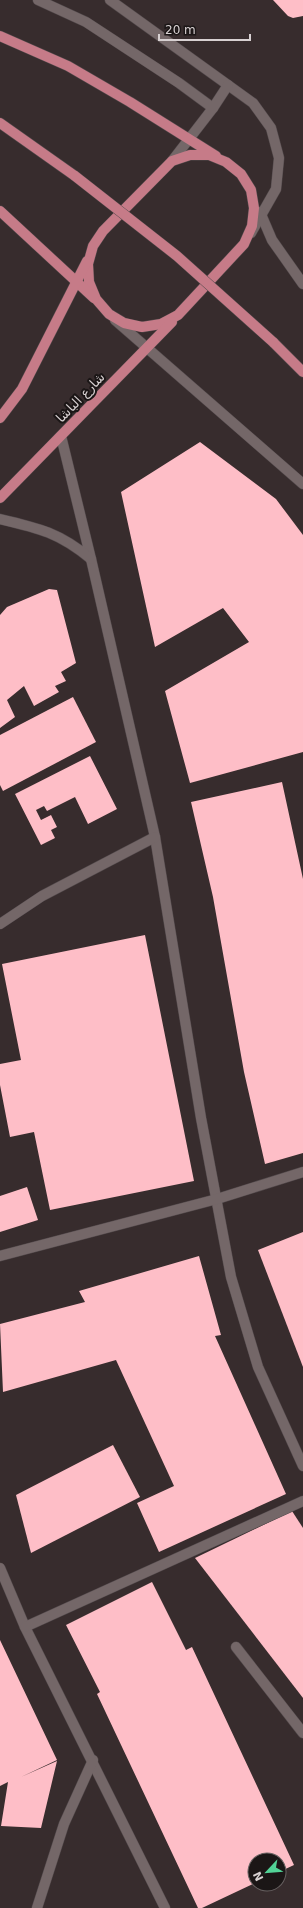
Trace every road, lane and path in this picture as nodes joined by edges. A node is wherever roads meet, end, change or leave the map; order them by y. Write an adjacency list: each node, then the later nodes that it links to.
1 (38, 0): 5 (street)
2 (110, 0): 4 (street)
3 (0, 36): 7 (main road)
4 (228, 85): 5 (street); 12 (street)
5 (214, 108): 7 (street)
6 (0, 123): 21 (main road, bridge)
7 (189, 139): 8 (street); 9 (main road)
8 (172, 161): 9 (main road); 14 (main road)
9 (226, 162): 10 (main road)
10 (251, 190): 12 (street); 13 (main road, شارع الباشا)
11 (0, 211): 15 (main road)
12 (261, 215): 13 (street); 16 (street)
13 (244, 244): 19 (main road, شارع الباشا)
14 (90, 254): 15 (main road); 17 (main road)
15 (76, 282): 17 (main road); 22 (main road)
16 (303, 284)
17 (96, 299): 18 (main road)
18 (109, 314): 19 (main road); 20 (street)
19 (178, 315): 20 (main road, شارع الباشا)
20 (147, 347): 23 (main road, شارع الباشا); 24 (street)
21 (303, 372)
22 (0, 418)
23 (61, 436): 25 (main road, شارع الباشا); 27 (street)
24 (303, 484)
25 (0, 498)
26 (0, 520): 27 (street)
27 (91, 559): 28 (street)
28 (155, 837): 29 (street); 31 (street)
29 (0, 924)
30 (303, 1172): 31 (street)
31 (217, 1199): 32 (street); 33 (street)
32 (0, 1256)
33 (303, 1466)
34 (303, 1501): 36 (street)
35 (0, 1568): 36 (street)
36 (25, 1627): 39 (street)
37 (236, 1647): 38 (street)
38 (303, 1733)
39 (93, 1760): 40 (street); 41 (street)
40 (37, 1908)
41 (165, 1908)

